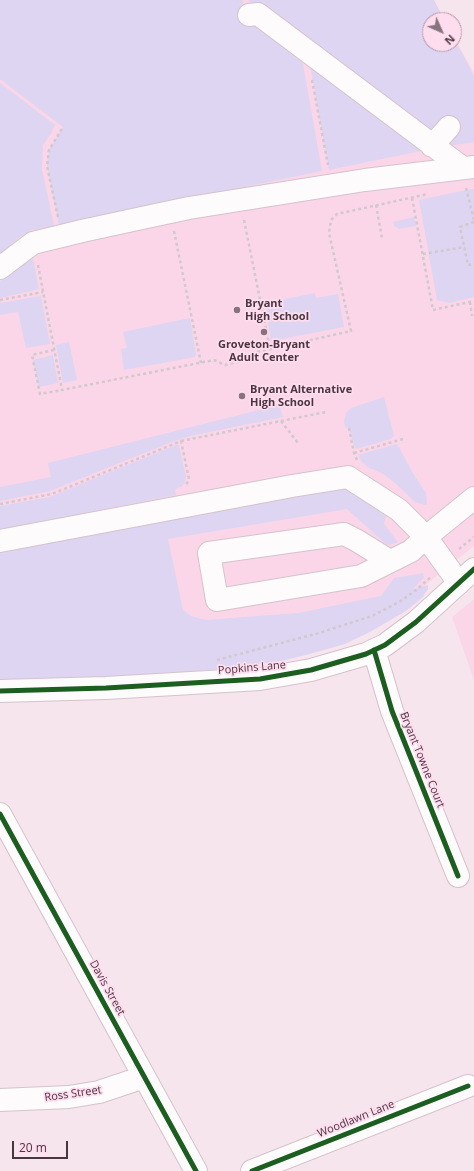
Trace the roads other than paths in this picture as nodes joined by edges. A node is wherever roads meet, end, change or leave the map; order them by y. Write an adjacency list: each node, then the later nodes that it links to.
1 (249, 15): 3 (street)
2 (449, 127): 3 (street)
3 (432, 146): 4 (street)
4 (468, 174): 5 (street)
5 (0, 268)
6 (474, 498): 8 (street)
7 (0, 541): 8 (street)
8 (418, 544): 9 (street); 10 (street)
9 (390, 561): 9 (street)
10 (467, 576): 11 (street, Popkins Lane)
11 (374, 650): 12 (street, Popkins Lane); 14 (street, Bryant Towne Court)
12 (0, 691)
13 (0, 814): 15 (street, Davis Street)
14 (458, 876)
15 (144, 1077): 17 (street, Ross Street); 18 (street, Davis Street)
16 (468, 1086): 19 (street, Woodlawn Lane)
17 (0, 1100)
18 (196, 1171)
19 (252, 1171)

